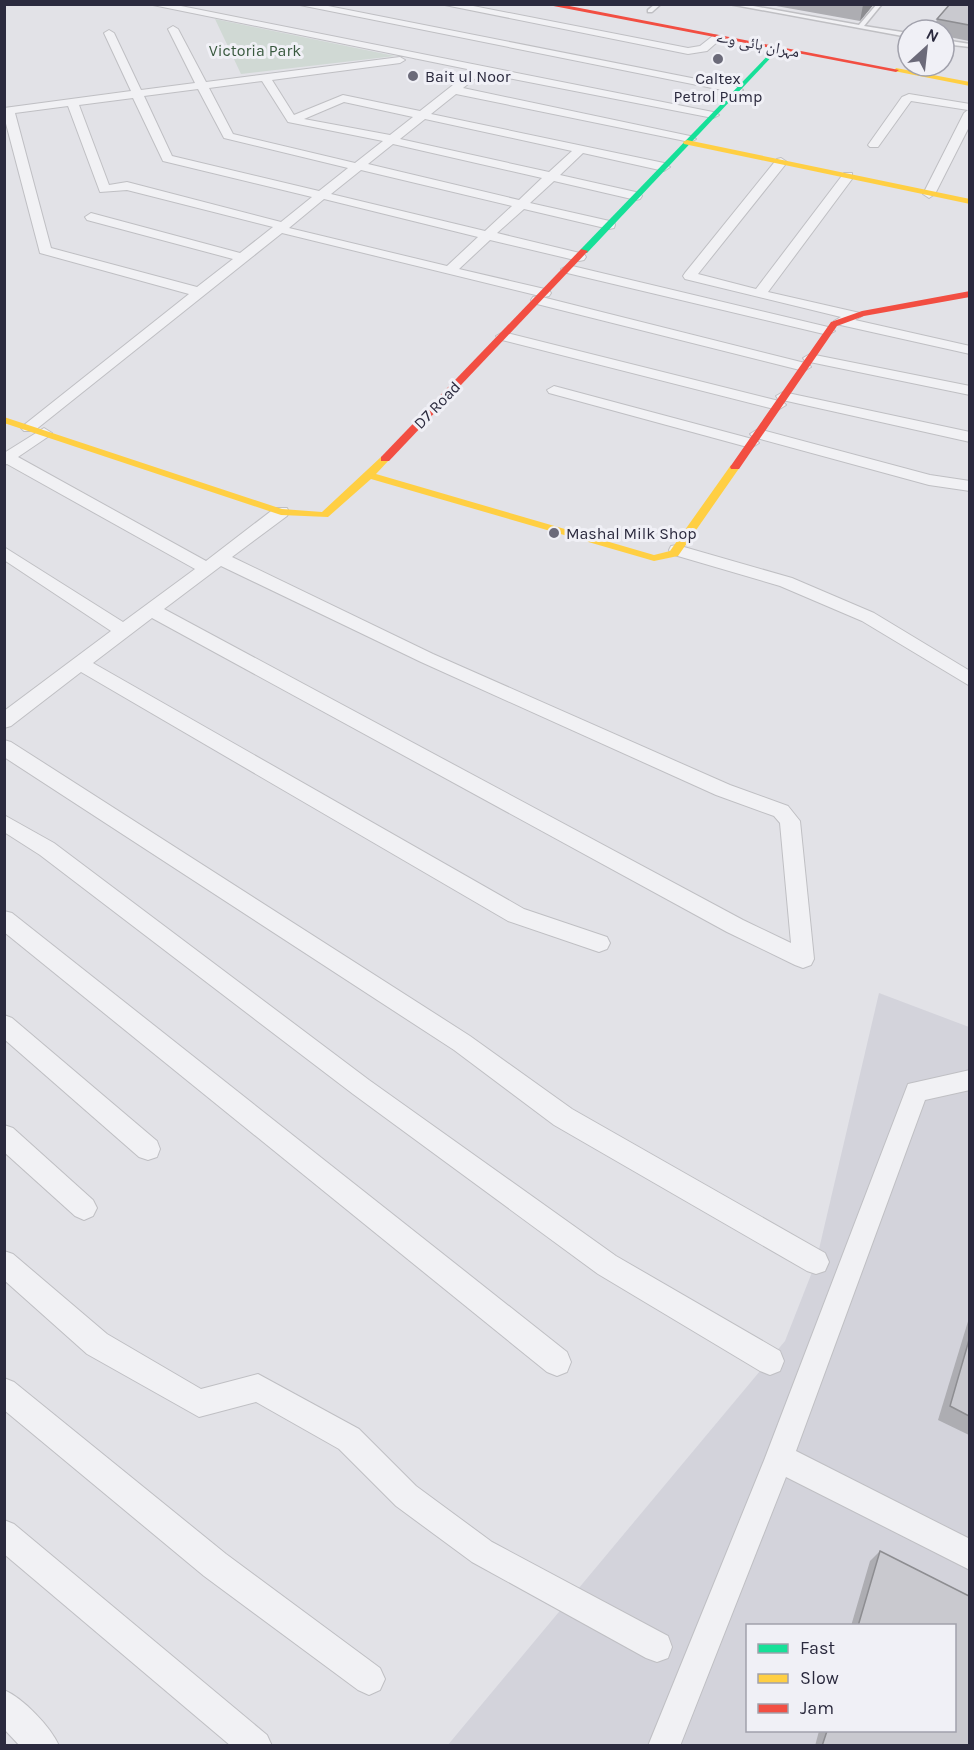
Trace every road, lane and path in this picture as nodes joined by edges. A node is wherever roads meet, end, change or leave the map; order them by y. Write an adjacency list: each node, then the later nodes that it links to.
1 (153, 4): 16 (street)
2 (300, 4): 22 (street)
3 (445, 4): 13 (street)
4 (546, 4): 13 (street, مہران ہائی وے)
5 (611, 4): 8 (street, مہران ہائی وے)
6 (731, 4): 9 (lane)
7 (880, 4): 9 (lane)
8 (654, 8): 15 (street, مہران ہائی وے)
9 (860, 27): 12 (lane)
10 (173, 29): 20 (street)
11 (109, 33): 23 (street)
12 (896, 33)
13 (718, 37): 14 (street, مہران ہائی وے)
14 (777, 48): 19 (street, مہران ہائی وے); 22 (street, D7 Road)
15 (896, 56)
16 (416, 58): 17 (street); 18 (street)
17 (479, 70): 21 (street); 28 (street)
18 (266, 78): 20 (street); 30 (street)
19 (969, 84)
20 (202, 86): 23 (street); 36 (street)
21 (454, 90): 29 (street); 32 (street)
22 (737, 90): 28 (street, D7 Road)
23 (138, 94): 24 (street); 41 (street)
24 (73, 102): 26 (street); 47 (street)
25 (969, 107): 33 (street)
26 (7, 111): 53 (street)
27 (969, 113): 40 (street)
28 (713, 115): 32 (street, D7 Road)
29 (422, 116): 30 (street); 31 (street); 34 (street)
30 (292, 120): 31 (street)
31 (391, 140): 36 (street); 39 (street)
32 (689, 140): 35 (street); 37 (street, D7 Road)
33 (874, 144)
34 (581, 149): 37 (street); 39 (street)
35 (781, 162): 38 (street); 54 (street)
36 (358, 167): 41 (street); 44 (street)
37 (664, 167): 42 (street, D7 Road)
38 (848, 176): 40 (street); 54 (street)
39 (551, 177): 42 (street); 44 (street)
40 (929, 194): 43 (street)
41 (322, 195): 47 (street); 48 (street)
42 (636, 196): 46 (street, D7 Road)
43 (969, 202)
44 (522, 204): 46 (street); 48 (street)
45 (91, 217): 50 (street)
46 (609, 225): 49 (street, D7 Road)
47 (281, 227): 50 (street); 52 (street)
48 (488, 236): 49 (street); 52 (street)
49 (579, 257): 51 (street, D7 Road)
50 (243, 258): 53 (street)
51 (568, 269): 56 (street, D7 Road); 58 (street)
52 (450, 270): 56 (street)
53 (199, 292): 66 (street)
54 (759, 294): 57 (street)
55 (969, 294): 57 (street)
56 (541, 297): 59 (street, D7 Road); 61 (street)
57 (848, 319): 58 (street); 60 (street)
58 (828, 331): 61 (street)
59 (503, 336): 64 (street); 70 (street, D7 Road)
60 (969, 350)
61 (807, 362): 63 (street); 64 (street)
62 (554, 390): 67 (street)
63 (969, 391)
64 (781, 401): 67 (street); 68 (street)
65 (4, 420): 66 (street, D7 Road)
66 (36, 431): 69 (street); 72 (street, D7 Road)
67 (754, 438): 71 (street); 73 (street)
68 (969, 438)
69 (6, 459): 75 (street)
70 (368, 475): 72 (street, D7 Road); 73 (street)
71 (969, 486)
72 (280, 512): 75 (street)
73 (677, 550): 79 (street)
74 (4, 552): 77 (street)
75 (213, 563): 76 (street); 76 (street)
76 (151, 610): 77 (street)
77 (124, 631): 78 (street)
78 (81, 664): 80 (street); 84 (street)
79 (969, 680)
80 (4, 721)
81 (4, 747): 90 (street)
82 (4, 822): 92 (street)
83 (4, 919): 93 (street)
84 (599, 943)
85 (4, 1025): 88 (street)
86 (969, 1080): 95 (street)
87 (4, 1136): 89 (street)
88 (148, 1149)
89 (84, 1208)
90 (816, 1262)
91 (4, 1263): 98 (street)
92 (770, 1360)
93 (557, 1362)
94 (4, 1392): 99 (street)
95 (779, 1458): 97 (street); 103 (street)
96 (4, 1534): 102 (street)
97 (969, 1555)
98 (657, 1647)
99 (369, 1679)
100 (4, 1706): 101 (street)
101 (43, 1746)
102 (255, 1746)
103 (664, 1746)

